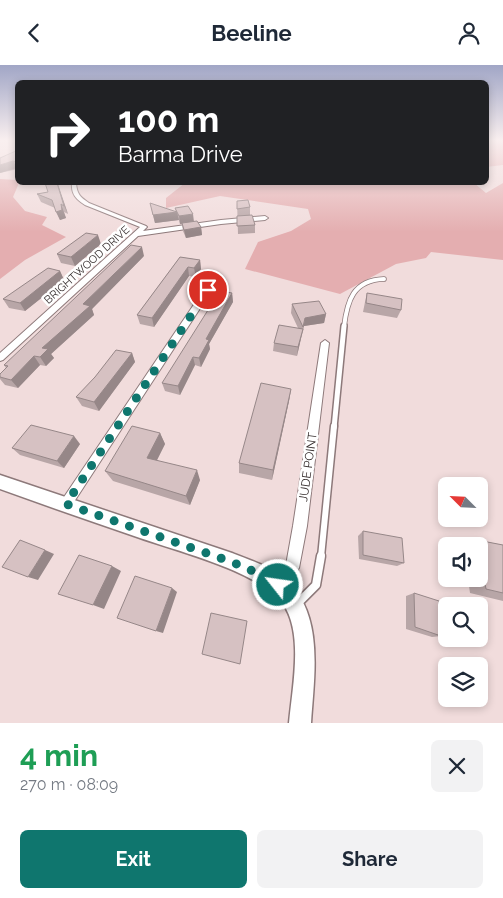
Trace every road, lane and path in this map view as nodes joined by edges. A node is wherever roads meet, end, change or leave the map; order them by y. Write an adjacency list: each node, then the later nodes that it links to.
1 (74, 185): 3 (street, BRIGHTWOOD DRIVE)
2 (265, 218): 3 (street)
3 (138, 234): 7 (street, BRIGHTWOOD DRIVE)
4 (384, 279): 11 (lane)
5 (208, 290): 9 (street)
6 (325, 343): 10 (street, JUDE POINT)
7 (0, 359)
8 (0, 482): 9 (street)
9 (66, 504): 10 (street)
10 (278, 585): 11 (street)
11 (295, 606): 12 (street)
12 (300, 723)

